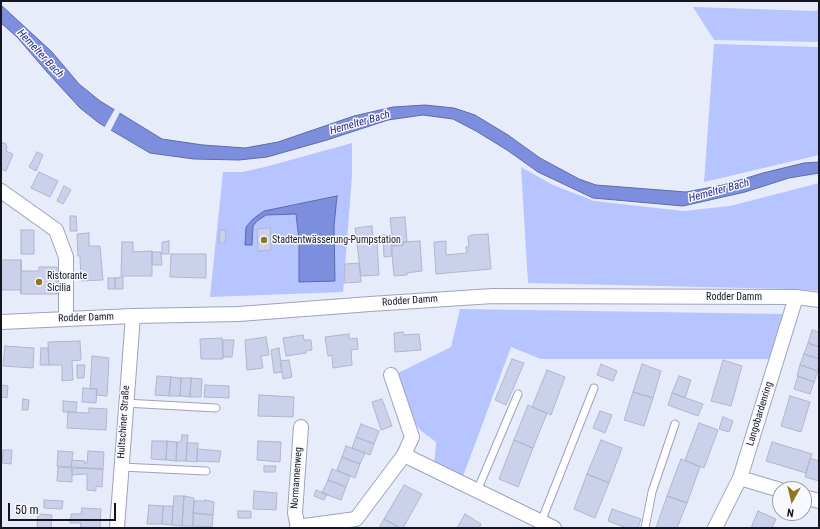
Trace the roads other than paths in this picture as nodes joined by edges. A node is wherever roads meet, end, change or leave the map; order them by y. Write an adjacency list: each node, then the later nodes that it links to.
1 (1, 191): 5 (street)
2 (796, 298): 3 (street, Rodder Damm); 4 (street, Rodder Damm); 17 (street, Langobardenring)
3 (819, 300)
4 (133, 316): 5 (street, Rodder Damm); 10 (street, Hultschiner Straße)
5 (66, 319): 6 (street, Rodder Damm)
6 (1, 322)
7 (391, 375): 14 (street)
8 (594, 388): 20 (lane)
9 (518, 394): 19 (lane)
10 (125, 402): 11 (lane); 15 (street, Hultschiner Straße)
11 (216, 408)
12 (675, 424): 23 (lane)
13 (301, 428): 21 (street, Normannenweg)
14 (404, 455): 19 (street); 21 (street)
15 (121, 467): 16 (lane); 22 (street, Hultschiner Straße)
16 (206, 471)
17 (740, 478): 18 (street); 24 (street, Langobardenring)
18 (772, 488)
19 (477, 491): 20 (street)
20 (547, 525)
21 (297, 527)
22 (117, 528)
23 (645, 528)
24 (715, 528)

